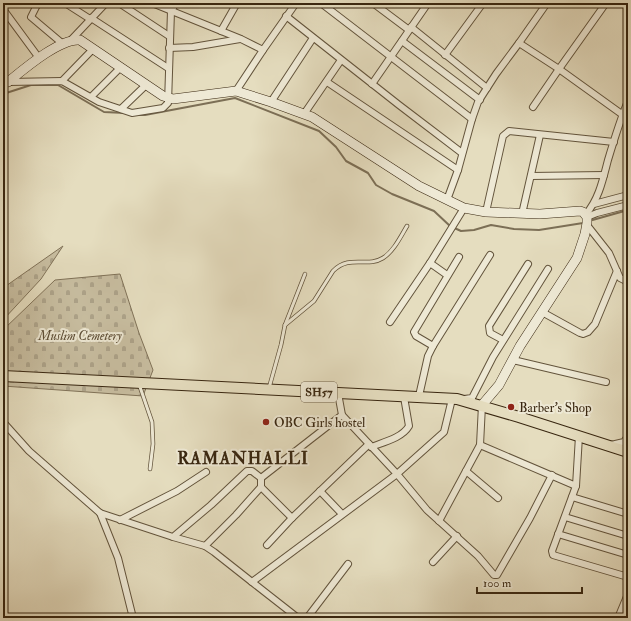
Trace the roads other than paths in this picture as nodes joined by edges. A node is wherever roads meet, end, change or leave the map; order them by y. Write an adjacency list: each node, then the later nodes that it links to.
1 (38, 3): 25 (street)
2 (64, 3): 18 (street)
3 (106, 3): 18 (street)
4 (119, 3): 21 (street)
5 (152, 3): 16 (street)
6 (176, 3): 16 (street)
7 (237, 3): 20 (street)
8 (296, 3): 17 (street)
9 (321, 3): 31 (street)
10 (374, 3): 19 (street)
11 (428, 3): 19 (street)
12 (483, 3): 30 (street)
13 (547, 3): 26 (street)
14 (606, 3): 36 (street)
15 (3, 9): 32 (street)
16 (171, 11): 20 (street); 21 (street)
17 (286, 16): 22 (street); 29 (street)
18 (91, 18): 25 (street); 35 (street)
19 (410, 29): 24 (street); 30 (street)
20 (221, 31): 23 (street)
21 (169, 36): 27 (street)
22 (313, 38): 33 (street); 48 (street)
23 (241, 39): 27 (street); 29 (street)
24 (402, 40): 31 (street); 46 (street)
25 (67, 42): 28 (street); 32 (street)
26 (519, 43): 36 (street); 42 (street)
27 (169, 48): 35 (street)
28 (93, 49): 34 (street); 37 (street)
29 (263, 50): 43 (street)
30 (445, 55): 42 (street)
31 (390, 57): 40 (street); 53 (street)
32 (39, 58): 39 (street)
33 (342, 60): 38 (street); 40 (street)
34 (121, 67): 41 (street); 44 (street)
35 (168, 68): 45 (street)
36 (559, 69): 49 (street); 52 (street)
37 (62, 81): 39 (street); 44 (street)
38 (327, 82): 51 (street); 57 (street)
39 (5, 83)
40 (372, 84): 56 (street)
41 (146, 85): 45 (street); 50 (street)
42 (487, 88): 46 (street)
43 (236, 91): 45 (street); 48 (street)
44 (91, 97): 50 (street)
45 (168, 97): 50 (street)
46 (480, 100): 53 (street)
47 (628, 101): 52 (street)
48 (271, 102): 51 (street)
49 (533, 107)
50 (121, 109)
51 (304, 114): 61 (street)
52 (623, 114): 55 (street)
53 (472, 119): 56 (street)
54 (540, 135): 55 (street); 59 (street); 65 (street)
55 (614, 142): 58 (street)
56 (462, 153): 57 (street)
57 (458, 170): 61 (street)
58 (604, 175): 59 (street); 62 (street)
59 (531, 176): 66 (street)
60 (628, 195): 62 (street)
61 (447, 200): 64 (street)
62 (594, 204): 67 (street)
63 (628, 205): 67 (street)
64 (464, 208): 65 (street); 71 (street)
65 (486, 212): 66 (street)
66 (522, 214): 67 (street)
67 (587, 220): 74 (street); 78 (street)
68 (407, 226): 80 (lane)
69 (490, 255): 82 (street)
70 (459, 257): 76 (street)
71 (430, 263): 76 (street); 79 (street)
72 (528, 264): 81 (street)
73 (548, 269): 81 (street)
74 (617, 271): 77 (street); 78 (street)
75 (305, 274): 80 (lane)
76 (447, 275): 82 (street)
77 (628, 282)
78 (542, 312): 83 (street)
79 (390, 322)
80 (285, 325): 87 (lane)
81 (503, 340): 90 (street)
82 (433, 346): 89 (street)
83 (512, 360): 85 (street); 91 (street)
84 (3, 376): 86 (main road, SH57)
85 (606, 382)
86 (138, 383): 87 (main road, SH57); 100 (lane)
87 (268, 389): 88 (main road, SH57)
88 (338, 393): 89 (main road, SH57); 92 (street)
89 (405, 397): 90 (main road, SH57); 96 (street)
90 (454, 399): 91 (main road, SH57); 103 (street)
91 (482, 405): 94 (main road, SH57); 97 (street)
92 (342, 415): 96 (street); 105 (street)
93 (3, 422): 111 (street)
94 (579, 436): 98 (main road, SH57); 106 (street)
95 (628, 436): 98 (street)
96 (370, 445): 103 (street); 108 (street)
97 (480, 445): 101 (street); 104 (street)
98 (609, 446): 99 (main road, SH57)
99 (628, 452)
100 (150, 469)
101 (466, 470): 110 (street); 117 (street)
102 (206, 472): 116 (street)
103 (396, 474): 112 (street); 117 (street)
104 (552, 475): 106 (street); 119 (street)
105 (261, 478): 107 (street); 121 (street)
106 (576, 486): 109 (street)
107 (261, 487): 115 (street); 123 (street)
108 (320, 491): 112 (street); 115 (street)
109 (572, 496): 113 (street); 114 (street)
110 (498, 498)
111 (100, 513): 116 (street); 130 (street)
112 (342, 514): 128 (street)
113 (628, 514)
114 (565, 517): 118 (street); 120 (street)
115 (292, 518): 122 (street)
116 (120, 520): 121 (street)
117 (439, 520): 119 (street)
118 (558, 534): 124 (street); 127 (street)
119 (457, 536): 125 (street)
120 (628, 536)
121 (173, 537): 123 (street)
122 (267, 544)
123 (205, 546): 128 (street)
124 (628, 555)
125 (434, 562)
126 (348, 564): 132 (street)
127 (628, 577)
128 (252, 582): 131 (street)
129 (628, 594): 133 (street)
130 (133, 618)
131 (298, 618)
132 (307, 618)
133 (618, 618)

